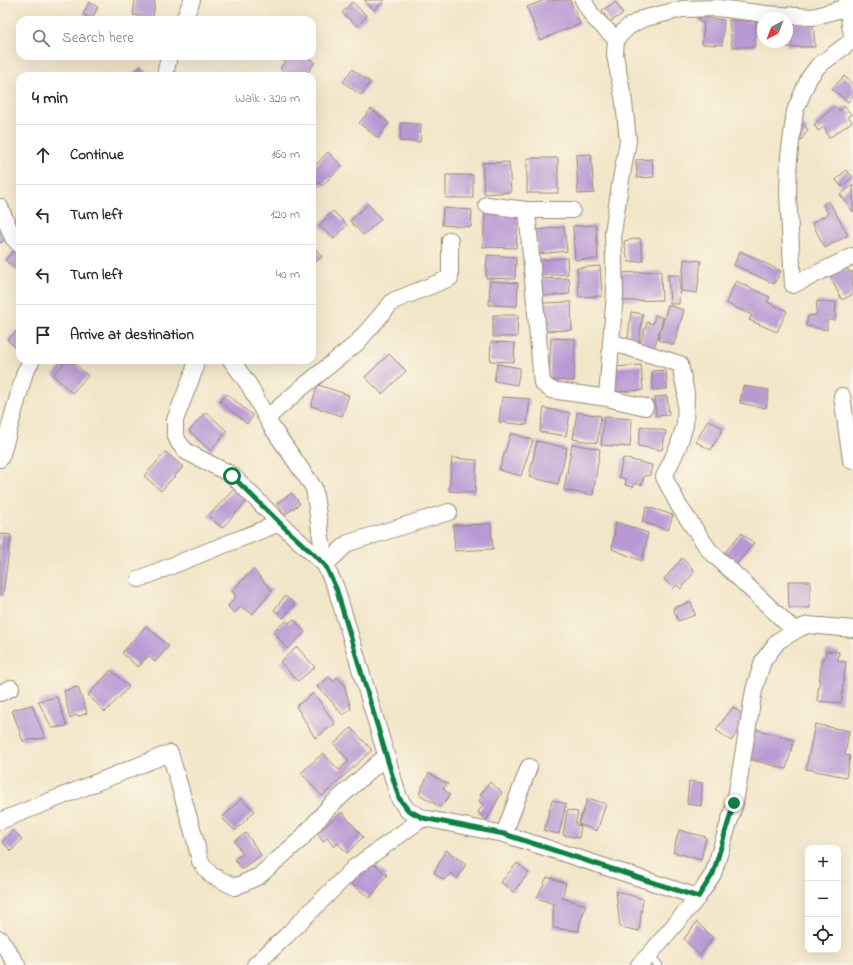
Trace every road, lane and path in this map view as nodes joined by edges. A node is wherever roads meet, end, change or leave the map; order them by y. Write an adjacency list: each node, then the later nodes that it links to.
1 (192, 0): 4 (street)
2 (583, 0): 5 (street)
3 (847, 4): 5 (street); 6 (street)
4 (186, 16)
5 (616, 39): 16 (street)
6 (853, 39): 15 (street)
7 (168, 60): 8 (street)
8 (167, 72)
9 (487, 205): 11 (street)
10 (0, 207): 14 (street)
11 (527, 210): 12 (street); 21 (street)
12 (572, 210)
13 (450, 240): 23 (street)
14 (16, 241)
15 (853, 256)
16 (611, 342): 21 (street); 31 (street)
17 (30, 364): 24 (street)
18 (195, 364): 27 (street)
19 (233, 364): 23 (street)
20 (842, 396): 25 (street)
21 (607, 398): 22 (street)
22 (646, 406)
23 (267, 418): 28 (street)
24 (0, 459)
25 (853, 460)
26 (449, 512): 28 (street)
27 (280, 523): 28 (street); 29 (street)
28 (325, 565): 32 (street)
29 (139, 580)
30 (853, 629): 31 (street)
31 (795, 631): 37 (street)
32 (387, 754): 34 (street); 35 (street)
33 (529, 767): 36 (street)
34 (423, 818): 36 (street); 41 (street)
35 (0, 821)
36 (504, 834): 37 (street)
37 (698, 897): 39 (street)
38 (0, 939): 40 (street)
39 (649, 962)
40 (17, 965)
41 (256, 965)

